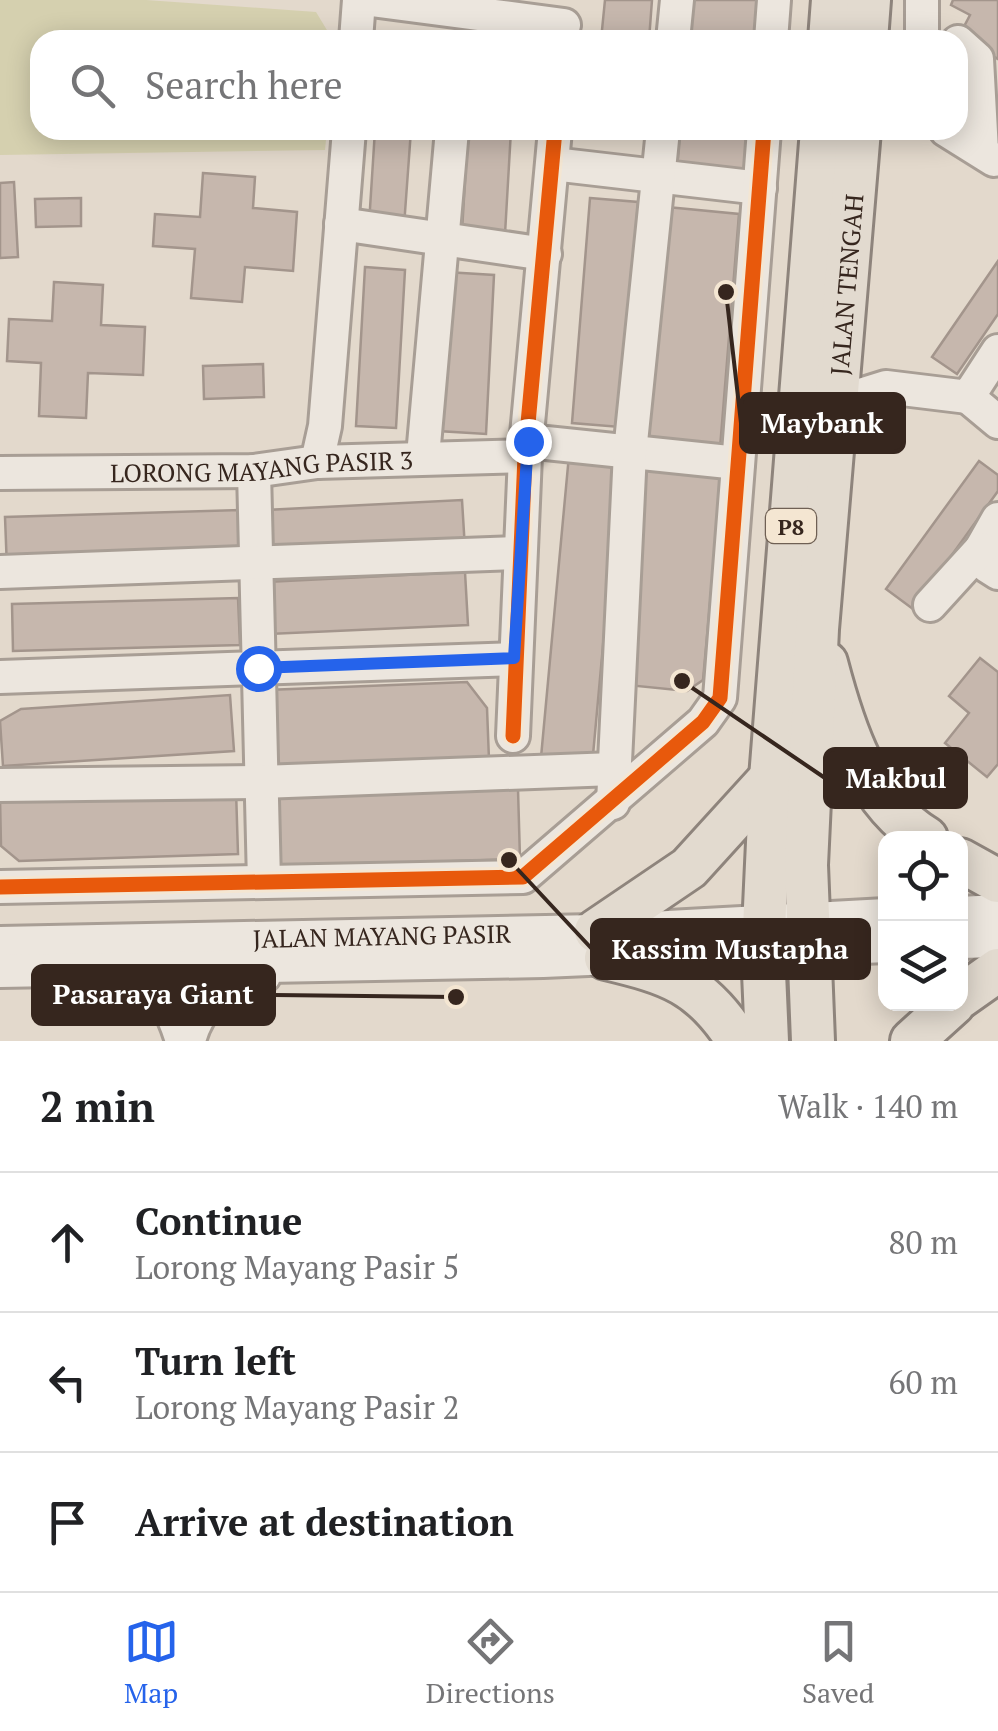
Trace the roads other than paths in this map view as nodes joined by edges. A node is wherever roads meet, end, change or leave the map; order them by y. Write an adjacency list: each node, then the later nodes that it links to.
1 (359, 0): 9 (street)
2 (371, 0): 8 (street)
3 (677, 0): 10 (street)
4 (774, 0): 11 (street)
5 (833, 0): 12 (main road)
6 (869, 0): 13 (main road)
7 (565, 22): 8 (street)
8 (461, 26)
9 (357, 30)
10 (674, 30)
11 (772, 30)
12 (831, 30)
13 (867, 30)
14 (968, 51): 23 (street)
15 (348, 140): 27 (street)
16 (451, 140): 28 (street)
17 (555, 140): 24 (street)
18 (662, 140): 25 (street)
19 (763, 140): 26 (street)
20 (821, 140): 55 (main road, JALAN TENGAH / P8)
21 (858, 140): 31 (main road, JALAN TENGAH / P8)
22 (963, 140): 23 (street)
23 (990, 156)
24 (552, 164): 25 (street); 29 (street)
25 (658, 177): 26 (street); 37 (street)
26 (760, 188): 40 (street)
27 (341, 224): 28 (street); 39 (street)
28 (444, 238): 29 (street); 38 (street)
29 (545, 254): 36 (street)
30 (998, 351): 33 (street)
31 (842, 353): 32 (street); 34 (main road, JALAN TENGAH / P8)
32 (886, 387): 33 (street); 34 (street)
33 (968, 396): 35 (street)
34 (838, 402): 49 (main road, JALAN TENGAH / P8)
35 (998, 422)
36 (526, 449): 37 (street, LORONG MAYANG PASIR 3); 38 (street, LORONG MAYANG PASIR 3); 44 (street)
37 (630, 452): 40 (street, LORONG MAYANG PASIR 3); 54 (street)
38 (423, 456): 39 (street, LORONG MAYANG PASIR 3)
39 (317, 462): 41 (street, LORONG MAYANG PASIR 3)
40 (738, 464): 58 (street)
41 (254, 471): 42 (street, LORONG MAYANG PASIR 3); 46 (street)
42 (0, 472)
43 (998, 519): 45 (street)
44 (519, 553): 46 (street); 50 (street)
45 (990, 561): 48 (street)
46 (256, 562): 47 (street); 51 (street)
47 (0, 572)
48 (930, 605)
49 (816, 628): 59 (main road); 67 (main road, JALAN TENGAH / P8)
50 (514, 658): 51 (street); 53 (street)
51 (258, 668): 52 (street); 56 (street)
52 (0, 676)
53 (514, 736)
54 (614, 769): 56 (street); 58 (street)
55 (771, 778): 68 (main road, JALAN TENGAH / P8); 72 (main road)
56 (261, 782): 57 (street); 61 (street)
57 (0, 785)
58 (612, 802): 61 (street)
59 (915, 831)
60 (968, 865): 62 (main road)
61 (264, 882): 63 (street)
62 (998, 882)
63 (0, 887)
64 (998, 911): 65 (street)
65 (968, 912)
66 (878, 917): 67 (street, JALAN MAYANG PASIR)
67 (808, 934): 68 (street, JALAN MAYANG PASIR); 73 (street, JALAN MAYANG PASIR); 85 (main road, JALAN TENGAH / P8)
68 (763, 936): 72 (street, JALAN MAYANG PASIR); 84 (main road, JALAN TENGAH / P8)
69 (998, 940): 70 (street)
70 (968, 942)
71 (0, 943): 72 (street, JALAN MAYANG PASIR)
72 (601, 944): 75 (street, JALAN MAYANG PASIR); 83 (main road)
73 (878, 945)
74 (0, 962): 77 (street)
75 (292, 968): 77 (street, JALAN MAYANG PASIR); 82 (street)
76 (998, 970): 79 (main road)
77 (36, 971): 78 (street, JALAN MAYANG PASIR)
78 (0, 972)
79 (968, 991)
80 (0, 992): 82 (street)
81 (945, 1011): 86 (main road)
82 (185, 1041)
83 (738, 1041)
84 (767, 1041)
85 (812, 1041)
86 (912, 1041)

